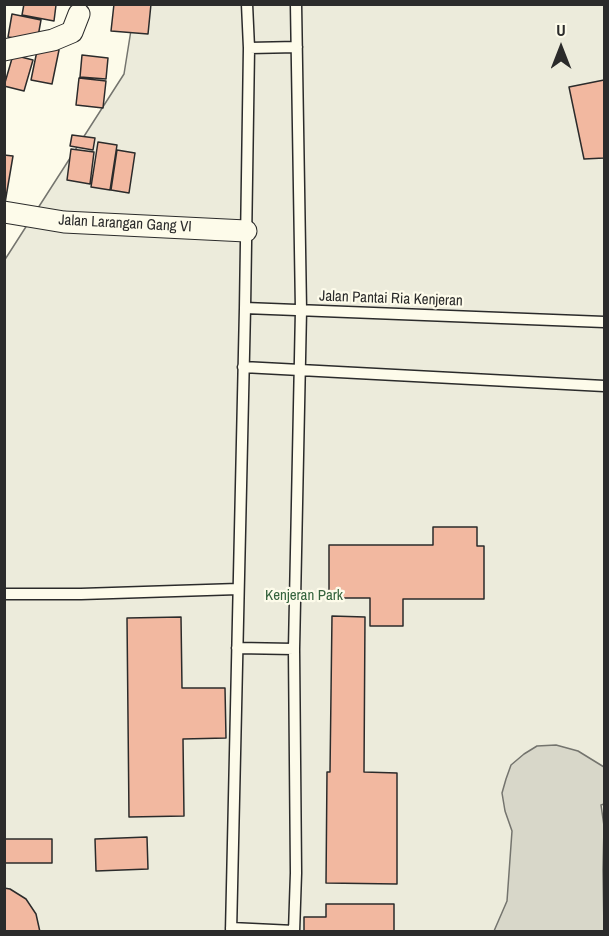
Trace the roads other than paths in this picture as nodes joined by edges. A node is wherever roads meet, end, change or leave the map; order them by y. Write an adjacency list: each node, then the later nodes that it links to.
1 (247, 4): 5 (lane)
2 (296, 4): 4 (lane, Jalan Pantai Ria Kenjeran)
3 (79, 14): 6 (street)
4 (297, 47): 5 (lane); 10 (lane, Jalan Pantai Ria Kenjeran)
5 (249, 48): 8 (lane)
6 (4, 50)
7 (4, 212): 8 (street, Jalan Larangan Gang VI)
8 (246, 231): 9 (lane)
9 (245, 308): 10 (lane); 12 (lane)
10 (301, 310): 11 (lane, Jalan Pantai Ria Kenjeran); 13 (lane)
11 (604, 322)
12 (243, 367): 13 (lane); 15 (lane)
13 (299, 371): 14 (lane); 18 (lane)
14 (604, 386)
15 (238, 589): 16 (lane); 17 (lane)
16 (4, 594)
17 (237, 648): 18 (lane); 19 (lane)
18 (294, 649): 20 (lane)
19 (231, 930): 20 (lane)
20 (294, 931)

